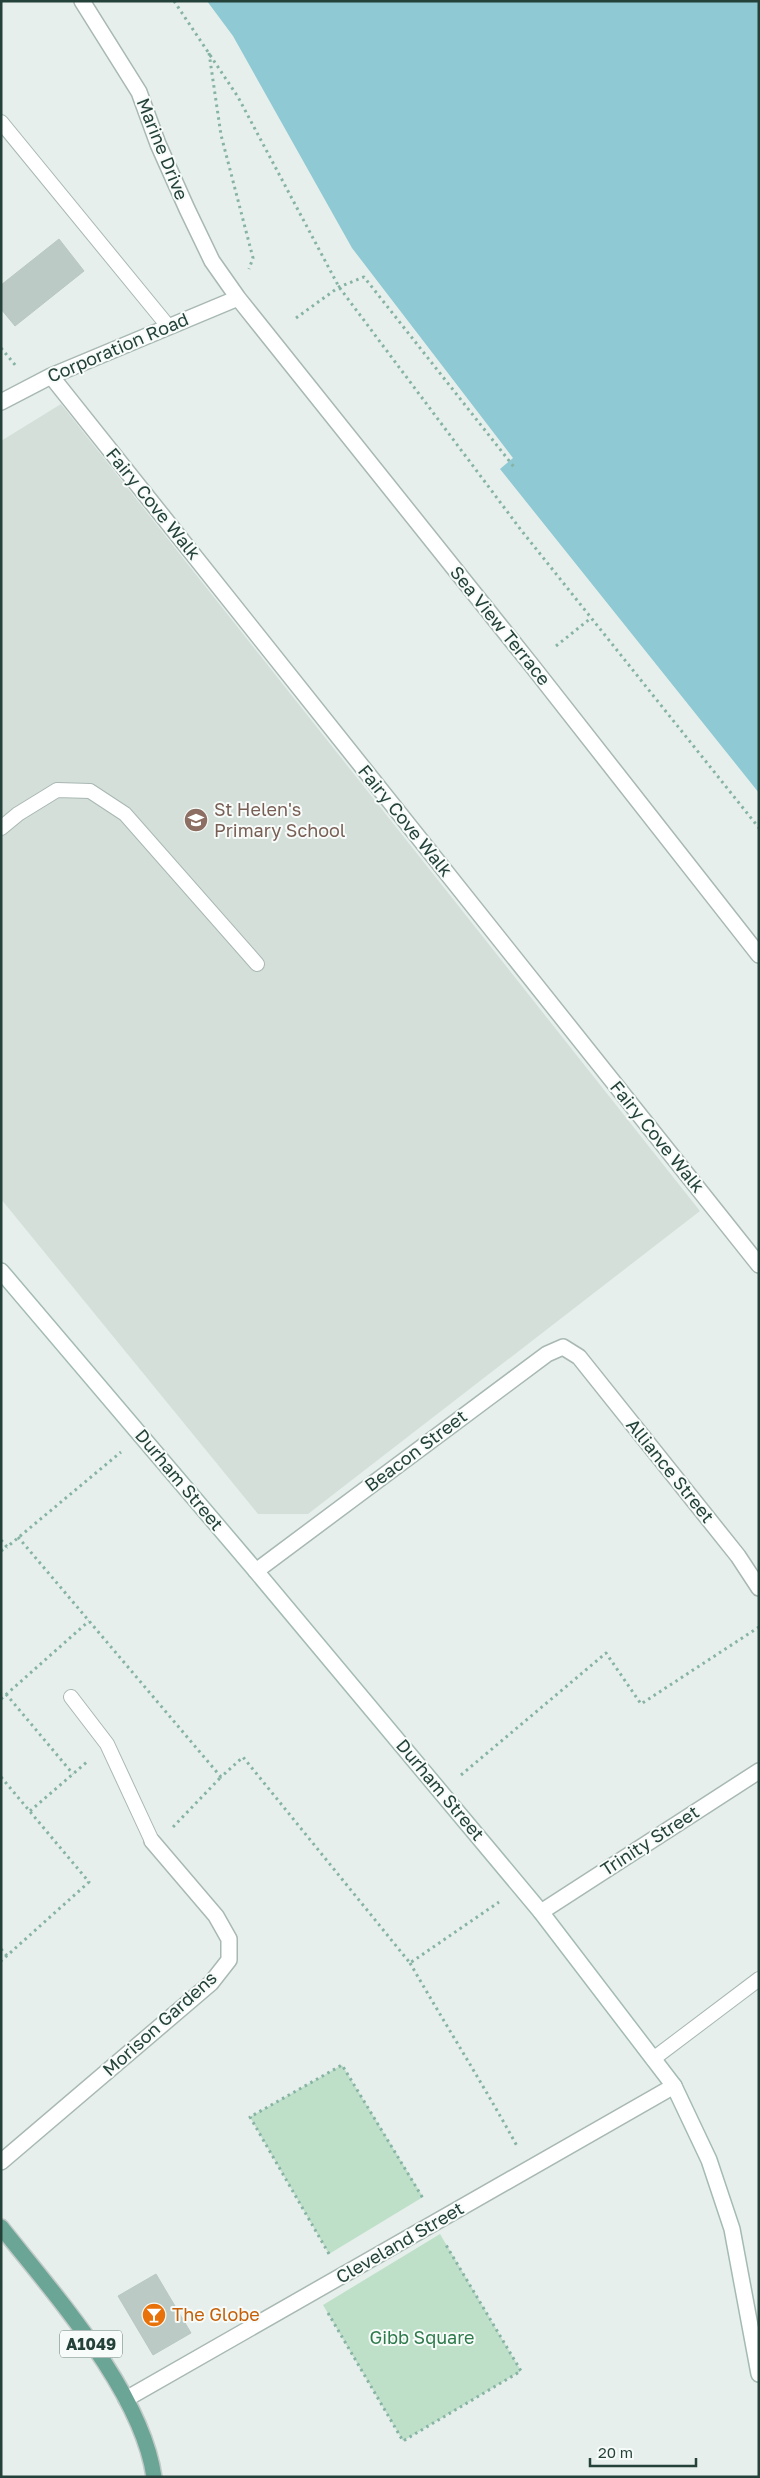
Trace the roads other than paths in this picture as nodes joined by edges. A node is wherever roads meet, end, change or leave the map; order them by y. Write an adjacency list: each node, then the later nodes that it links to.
1 (82, 1): 3 (street, Marine Drive)
2 (1, 122): 4 (lane)
3 (238, 298): 4 (street, Corporation Road); 8 (street, Sea View Terrace)
4 (168, 326): 5 (street, Corporation Road)
5 (51, 376): 6 (street, Corporation Road); 10 (street, Fairy Cove Walk)
6 (1, 402)
7 (1, 828): 9 (lane)
8 (759, 955)
9 (257, 964)
10 (759, 1265)
11 (1, 1271): 13 (street, Durham Street)
12 (579, 1357): 13 (street, Beacon Street); 14 (street, Alliance Street)
13 (256, 1571): 18 (street, Durham Street)
14 (759, 1588)
15 (71, 1697): 17 (lane)
16 (759, 1771): 18 (street, Trinity Street)
17 (154, 1843): 22 (street, Morison Gardens)
18 (541, 1912): 20 (street, Durham Street)
19 (759, 1979): 20 (lane)
20 (653, 2060): 21 (street, Durham Street)
21 (674, 2086): 24 (street, Durham Street); 25 (street, Cleveland Street)
22 (1, 2162)
23 (1, 2228): 25 (main road, A1049)
24 (759, 2374)
25 (126, 2399): 26 (main road, A1049)
26 (154, 2477)

